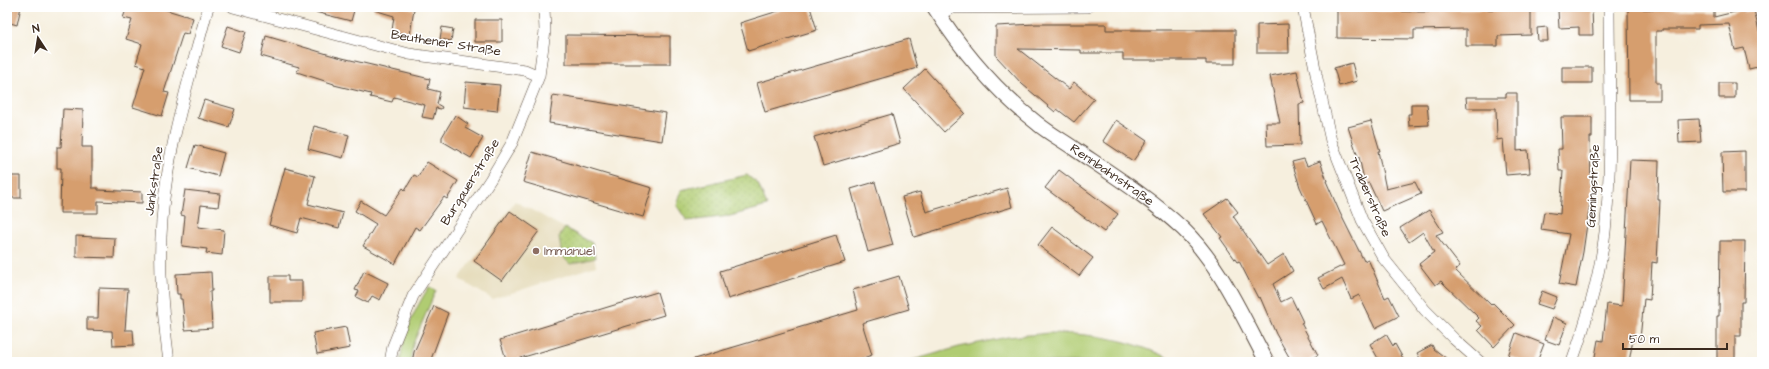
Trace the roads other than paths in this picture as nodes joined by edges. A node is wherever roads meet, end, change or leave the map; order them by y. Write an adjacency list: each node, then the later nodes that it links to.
1 (208, 7): 9 (street, Jankstraße)
2 (233, 7): 8 (street, Beuthener Straße)
3 (544, 7): 8 (street, Burgauerstraße)
4 (1088, 7): 7 (street)
5 (1303, 7): 12 (street, Traberstraße)
6 (1609, 7): 13 (street, Gemingstraße)
7 (936, 11): 11 (street, Rennbahnstraße)
8 (538, 76): 10 (street, Burgauerstraße)
9 (169, 362)
10 (390, 362)
11 (1267, 362)
12 (1480, 362)
13 (1572, 362)

